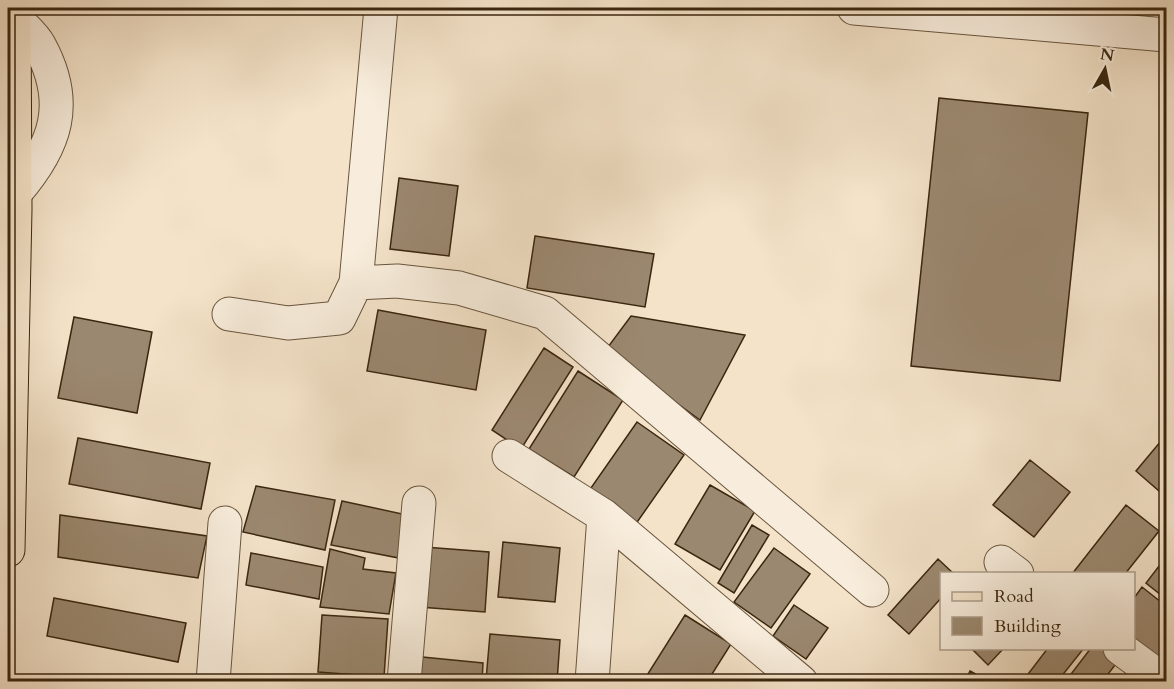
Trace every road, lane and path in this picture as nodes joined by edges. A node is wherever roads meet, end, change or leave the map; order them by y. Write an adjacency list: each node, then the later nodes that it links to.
1 (381, 8): 5 (street)
2 (854, 8): 4 (street)
3 (14, 12): 11 (main road)
4 (1167, 35)
5 (356, 283): 6 (street); 12 (street)
6 (230, 314)
7 (509, 456): 9 (street)
8 (419, 503): 16 (street)
9 (604, 516): 17 (street); 18 (street)
10 (225, 523): 15 (street)
11 (8, 550)
12 (872, 590)
13 (1123, 650): 14 (street)
14 (1163, 679)
15 (213, 681)
16 (404, 681)
17 (592, 681)
18 (801, 681)

